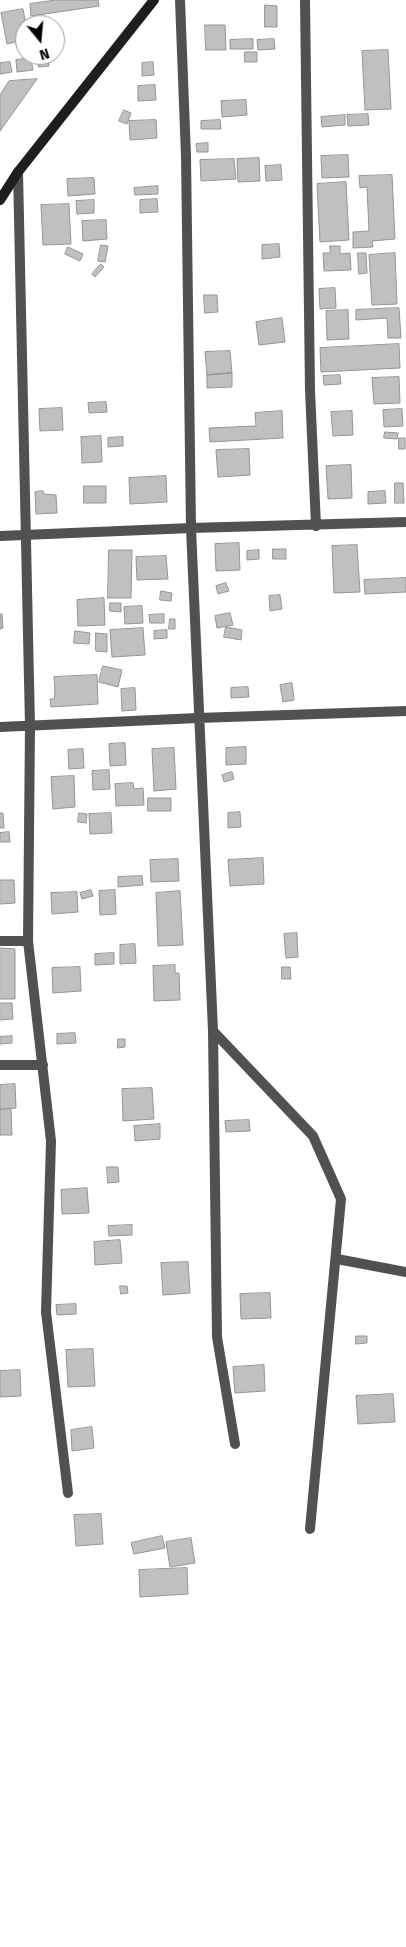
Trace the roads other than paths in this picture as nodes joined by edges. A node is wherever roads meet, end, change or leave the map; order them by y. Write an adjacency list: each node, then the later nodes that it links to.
1 (154, 0): 4 (street)
2 (180, 0): 8 (street)
3 (305, 0): 7 (street)
4 (18, 172): 5 (street); 10 (street)
5 (0, 200)
6 (406, 522): 7 (street)
7 (316, 526): 8 (street)
8 (190, 528): 10 (street); 12 (street)
9 (0, 536): 10 (street)
10 (25, 536): 13 (street)
11 (406, 711): 12 (street)
12 (198, 718): 13 (street); 17 (street)
13 (30, 726): 14 (street); 16 (street)
14 (0, 727)
15 (0, 941): 16 (street)
16 (28, 941): 18 (street)
17 (213, 1031): 20 (street); 22 (street)
18 (42, 1065): 19 (street); 23 (street)
19 (0, 1066)
20 (336, 1259): 21 (street); 24 (street)
21 (406, 1272)
22 (235, 1444)
23 (68, 1493)
24 (310, 1529)

